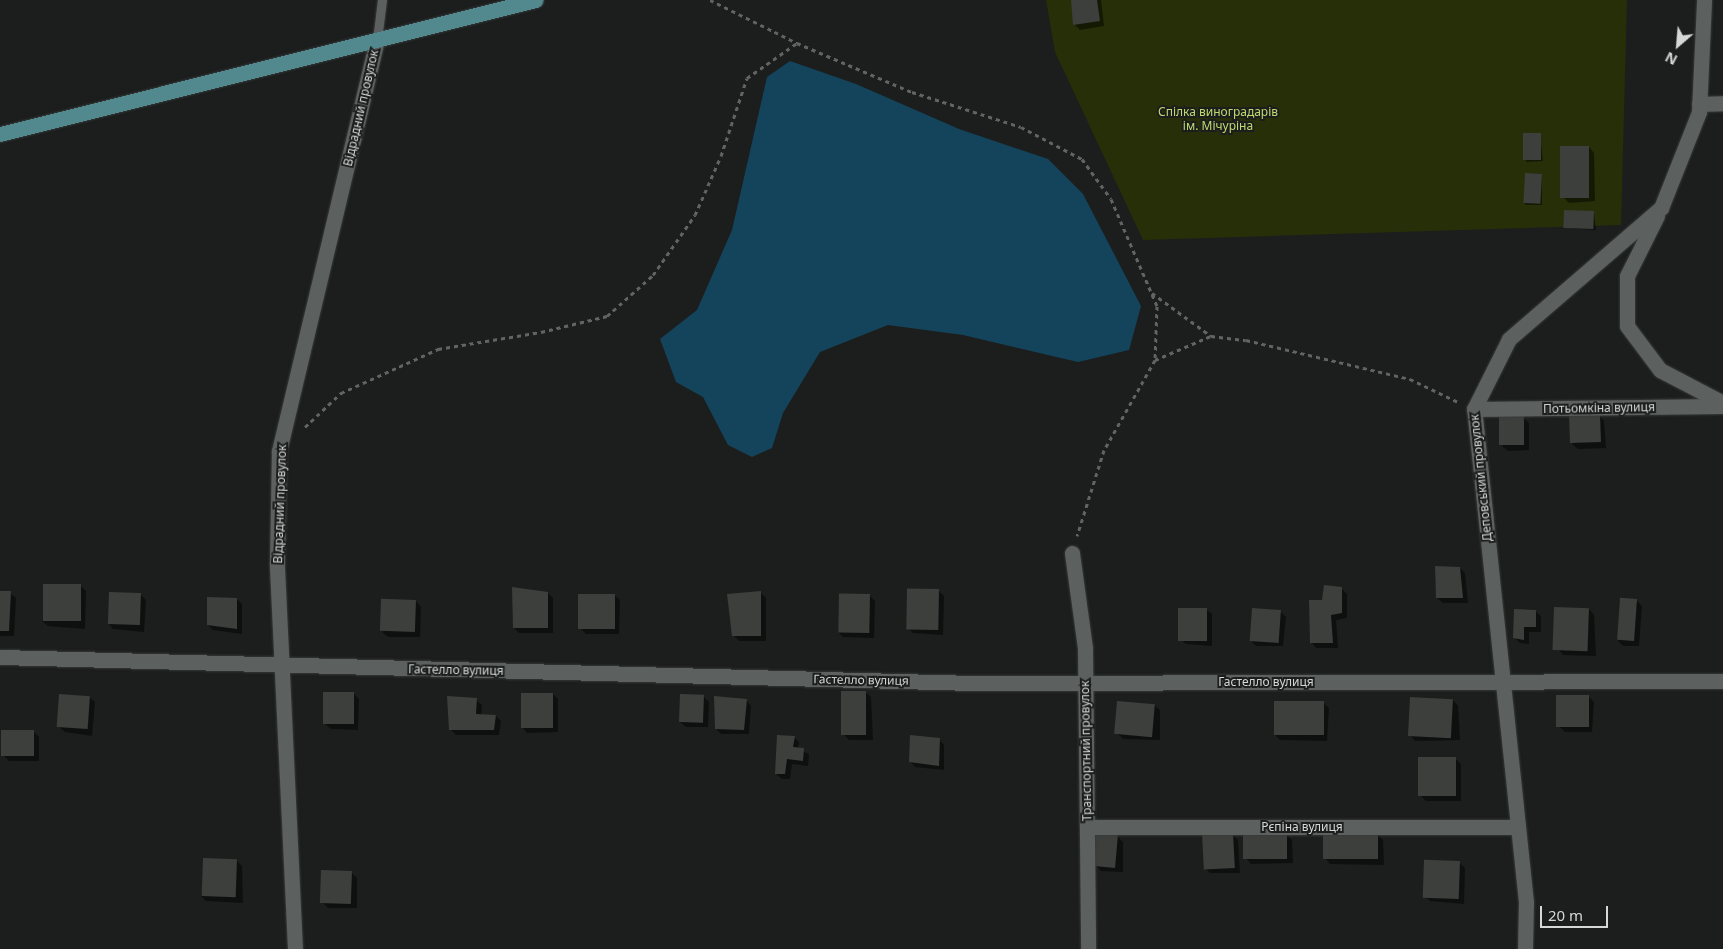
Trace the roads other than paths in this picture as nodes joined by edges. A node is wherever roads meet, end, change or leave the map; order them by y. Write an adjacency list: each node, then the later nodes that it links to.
1 (382, 0): 4 (lane)
2 (536, 0): 4 (main road)
3 (1704, 0): 6 (street, Деповський провулок)
4 (377, 40): 7 (main road); 13 (street, Відрадний провулок)
5 (1723, 103): 6 (street)
6 (1699, 104): 8 (street, Деповський провулок)
7 (0, 134)
8 (1661, 208): 9 (street); 10 (street, Деповський провулок)
9 (1723, 404): 10 (street, Потьомкіна вулиця)
10 (1474, 410): 15 (street, Деповський провулок)
11 (1072, 553): 16 (street, Транспортний провулок)
12 (0, 657): 13 (street, Гастелло вулиця)
13 (283, 666): 16 (street, Гастелло вулиця); 19 (street, Відрадний провулок)
14 (1723, 681): 15 (street, Гастелло вулиця)
15 (1502, 682): 16 (street, Гастелло вулиця); 18 (street, Деповський провулок)
16 (1085, 683): 17 (street, Транспортний провулок)
17 (1087, 827): 18 (street, Рєпіна вулиця); 20 (street, Транспортний провулок)
18 (1518, 827): 21 (street, Деповський провулок)
19 (295, 949)
20 (1088, 949)
21 (1525, 949)

